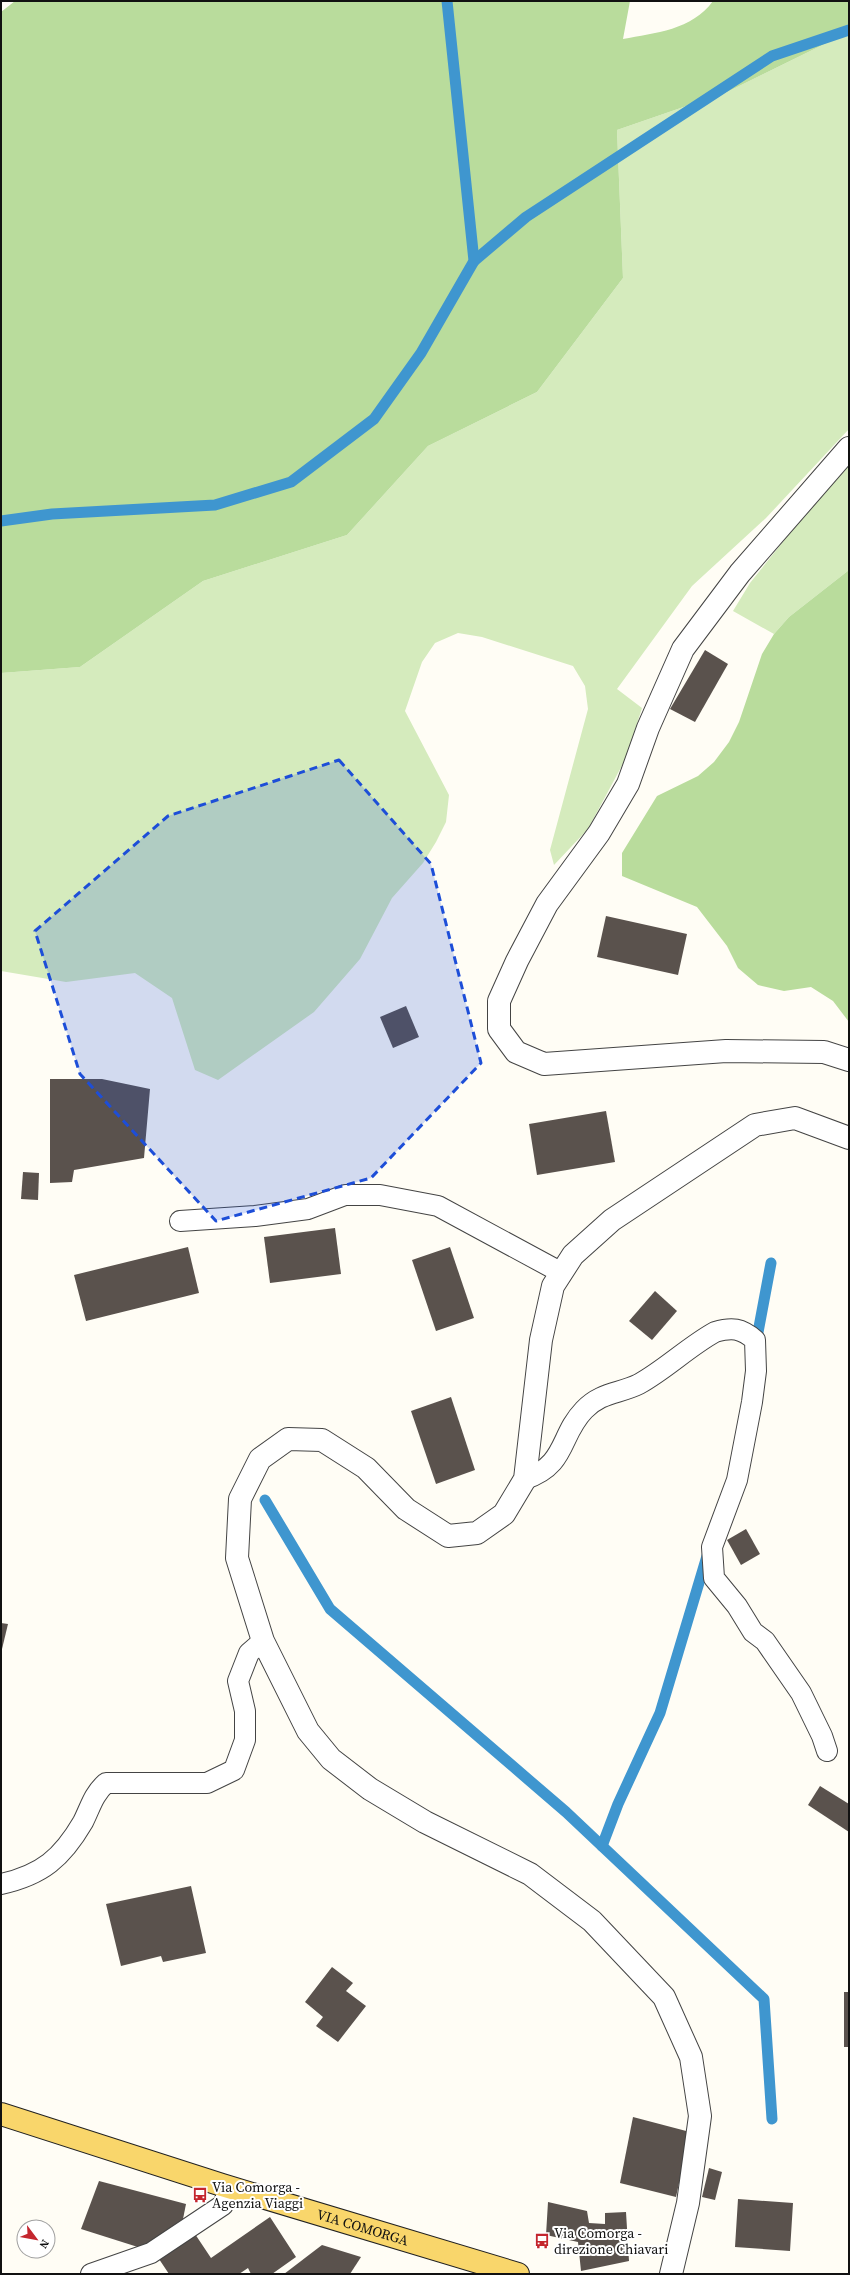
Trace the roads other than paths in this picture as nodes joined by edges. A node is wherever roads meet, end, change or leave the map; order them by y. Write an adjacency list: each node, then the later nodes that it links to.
1 (849, 448): 2 (street)
2 (849, 1060)
3 (849, 1138): 5 (street)
4 (180, 1221): 5 (lane)
5 (562, 1273): 6 (street)
6 (525, 1478): 7 (street); 8 (lane)
7 (263, 1641): 9 (lane); 14 (street)
8 (827, 1751)
9 (1, 1884)
10 (1, 2114): 11 (main road, VIA COMORGA)
11 (230, 2187): 12 (lane); 13 (main road, VIA COMORGA)
12 (91, 2274)
13 (518, 2274)
14 (671, 2274)

